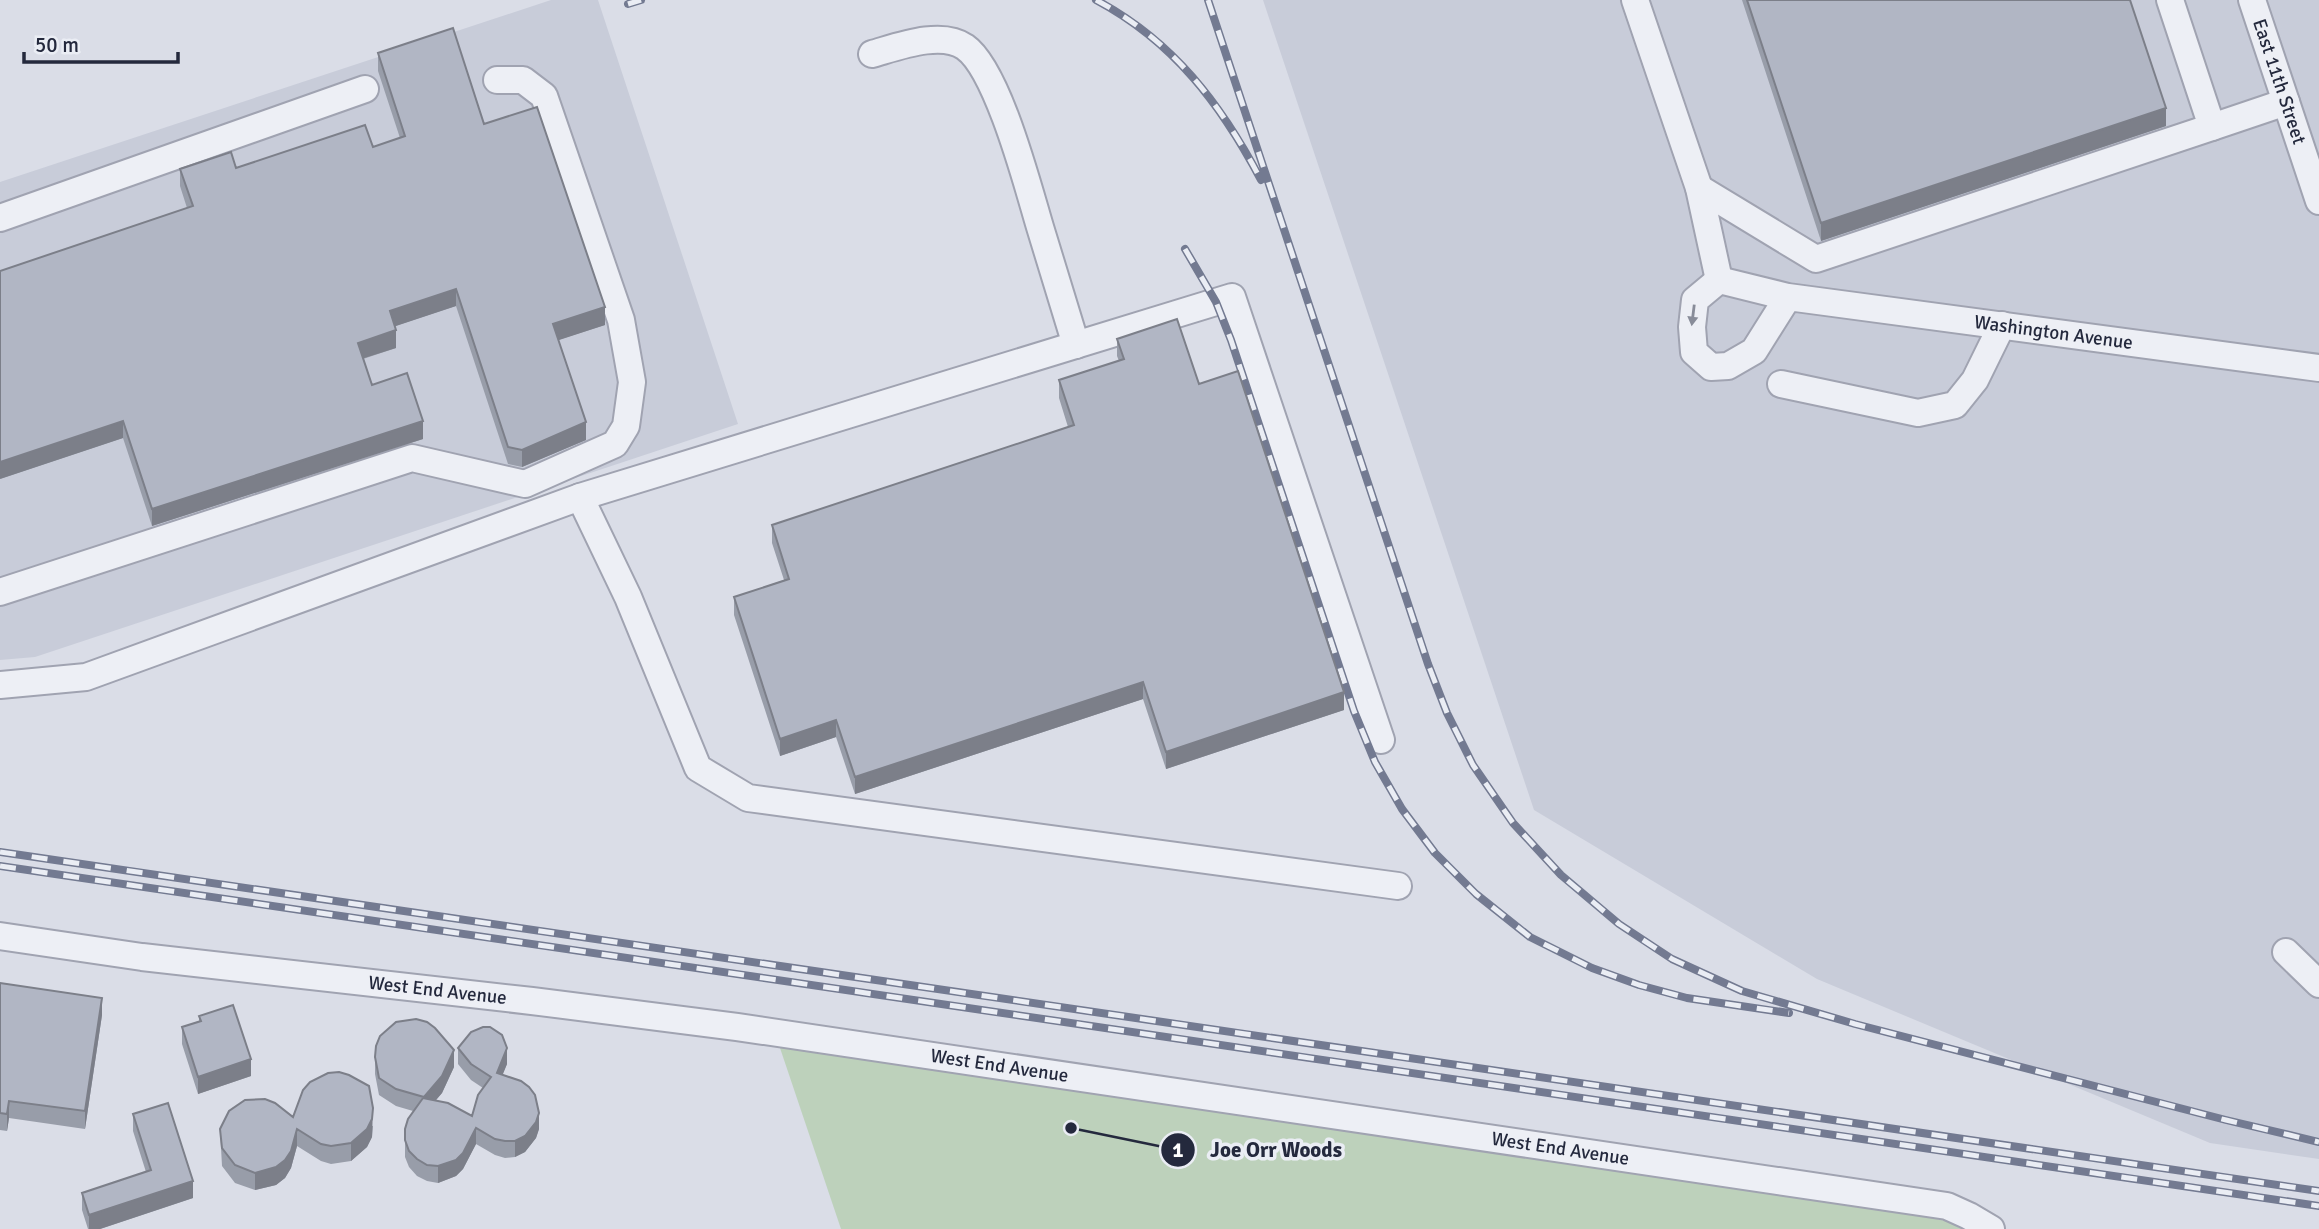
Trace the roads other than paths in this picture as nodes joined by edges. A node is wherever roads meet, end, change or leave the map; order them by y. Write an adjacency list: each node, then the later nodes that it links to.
1 (1635, 0): 9 (street)
2 (2170, 0): 8 (street)
3 (2252, 0): 7 (street, East 11th Street)
4 (872, 54): 15 (street)
5 (497, 80): 19 (street)
6 (365, 89): 11 (street)
7 (2286, 102): 8 (street); 10 (street, East 11th Street)
8 (2212, 127): 9 (street)
9 (1699, 188): 12 (street)
10 (2319, 201)
11 (0, 218)
12 (1719, 280): 13 (street, Washington Avenue); 13 (street, one-way to 13)
13 (1788, 297): 14 (street, Washington Avenue)
14 (2002, 326): 16 (street, Washington Avenue); 17 (street)
15 (1076, 345): 18 (street); 21 (street)
16 (2319, 368)
17 (1781, 384)
18 (580, 497): 20 (street); 22 (street)
19 (0, 593)
20 (0, 685)
21 (1381, 740)
22 (1398, 886)
23 (0, 936): 26 (street, West End Avenue)
24 (2286, 952): 25 (street)
25 (2319, 985)
26 (1990, 1229)

